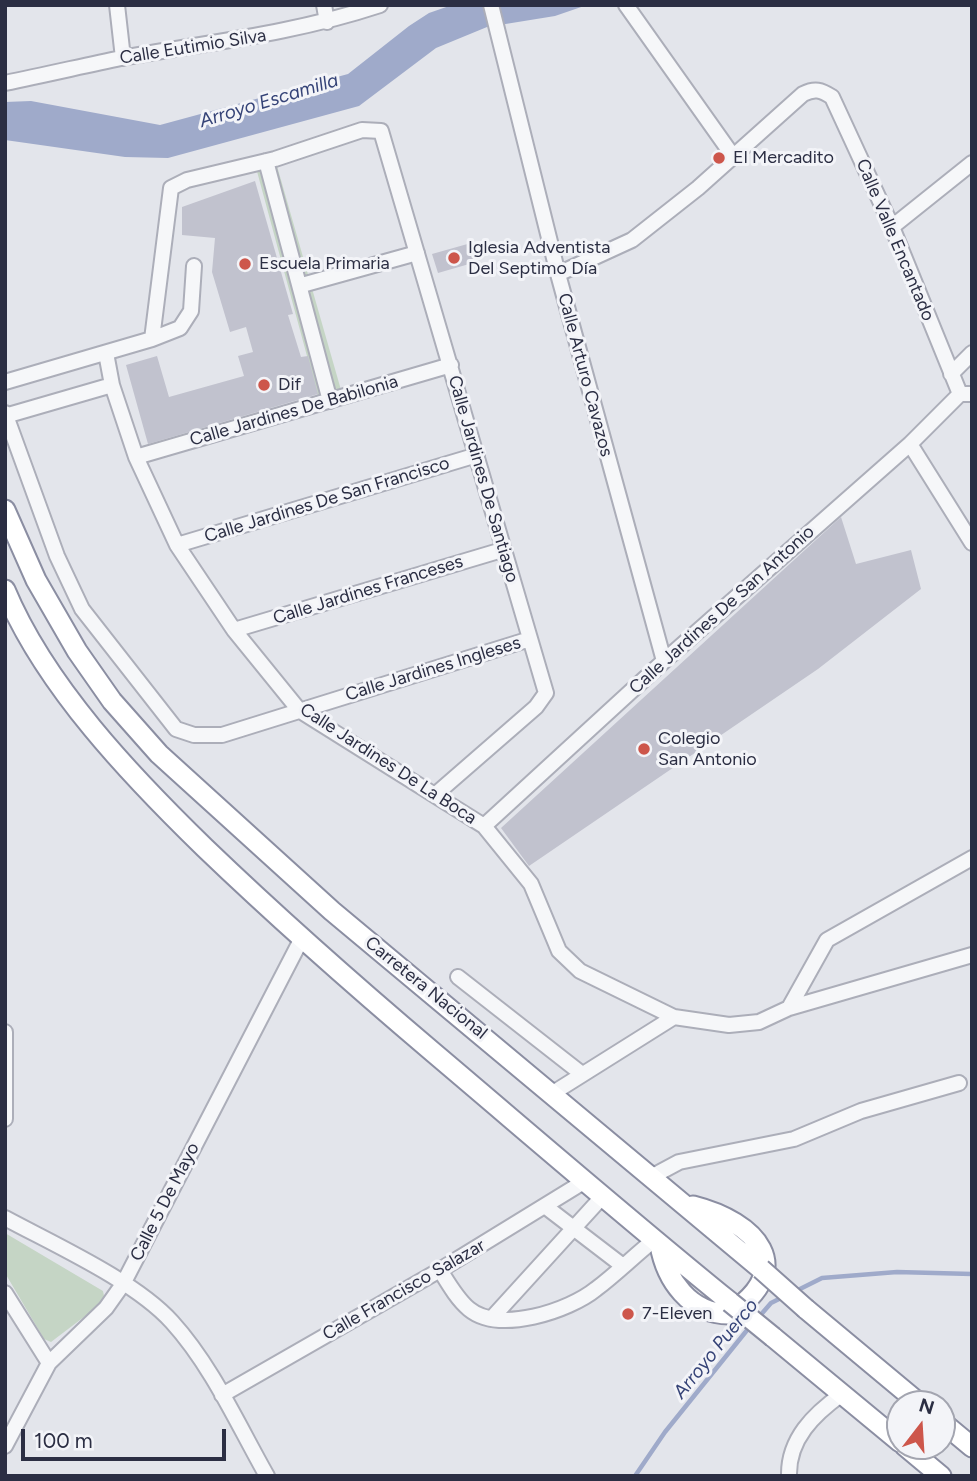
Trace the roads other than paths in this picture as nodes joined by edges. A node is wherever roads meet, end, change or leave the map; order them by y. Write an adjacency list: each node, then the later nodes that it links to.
1 (117, 5): 7 (street)
2 (324, 5): 6 (street)
3 (380, 5): 6 (street, Calle Eutimio Silva)
4 (491, 5): 15 (street, Calle Arturo Cavazos)
5 (626, 5): 9 (street)
6 (327, 22): 7 (street, Calle Eutimio Silva)
7 (123, 58): 8 (street, Calle Eutimio Silva)
8 (5, 83)
9 (733, 156): 12 (street, Calle Valle Encantado); 15 (street)
10 (266, 161): 13 (street, Calle Jardines De Santiago); 16 (street); 17 (street)
11 (972, 163): 12 (street)
12 (892, 227): 21 (street, Calle Valle Encantado)
13 (417, 253): 16 (street); 20 (street, Calle Jardines De Santiago)
14 (194, 266): 17 (street)
15 (558, 274): 38 (street, Calle Arturo Cavazos)
16 (302, 285): 25 (street)
17 (152, 340): 18 (street)
18 (106, 353): 22 (street); 23 (street, Calle Jardines De La Boca)
19 (972, 353): 21 (street)
20 (451, 365): 25 (street, Calle Jardines De Babilonia); 29 (street, Calle Jardines De Santiago)
21 (951, 374): 24 (street, Calle Valle Encantado)
22 (5, 382)
23 (113, 385): 27 (street); 30 (street, Calle Jardines De La Boca)
24 (966, 394): 28 (street, Calle Jardines De San Antonio)
25 (330, 401): 30 (street, Calle Jardines De Babilonia)
26 (5, 407): 27 (street)
27 (6, 415): 39 (street, Calle Jardines Ingleses)
28 (910, 444): 32 (street); 38 (street, Calle Jardines De San Antonio)
29 (477, 455): 33 (street, Calle Jardines De San Francisco); 34 (street, Calle Jardines De Santiago)
30 (136, 457): 33 (street, Calle Jardines De La Boca)
31 (5, 510): 51 (highway, Carretera Nacional)
32 (972, 543)
33 (177, 545): 36 (street, Calle Jardines De La Boca)
34 (502, 550): 36 (street, Calle Jardines Franceses); 37 (street, Calle Jardines De Santiago)
35 (5, 590): 43 (highway)
36 (234, 630): 39 (street, Calle Jardines De La Boca)
37 (530, 639): 39 (street, Calle Jardines Ingleses); 40 (street, Calle Jardines De Santiago)
38 (664, 661): 41 (street, Calle Jardines De San Antonio)
39 (299, 710): 40 (street, Calle Jardines De La Boca)
40 (436, 794): 41 (street, Calle Jardines De La Boca)
41 (484, 826): 47 (street, Calle Jardines De La Boca)
42 (972, 858): 46 (street)
43 (301, 940): 54 (highway); 63 (street, Calle 5 De Mayo)
44 (972, 955): 46 (street, Calle Jardines De La Boca)
45 (458, 977): 49 (street)
46 (789, 1008): 47 (street, Calle Jardines De La Boca)
47 (674, 1017): 49 (street)
48 (5, 1032): 52 (street)
49 (582, 1074): 51 (street)
50 (959, 1083): 53 (street)
51 (553, 1093): 53 (highway, Carretera Nacional)
52 (5, 1119)
53 (651, 1177): 56 (highway, Carretera Nacional)
54 (585, 1181): 55 (highway); 57 (street, Calle Francisco Salazar)
55 (603, 1196): 59 (street); 60 (highway)
56 (682, 1204): 60 (highway); 67 (highway, Carretera Nacional, bridge)
57 (545, 1208): 59 (street); 62 (street, Calle Francisco Salazar)
58 (5, 1218): 63 (street)
59 (573, 1228): 61 (street); 65 (street)
60 (657, 1242): 61 (street); 68 (highway, bridge)
61 (623, 1266): 65 (street)
62 (440, 1270): 65 (street); 69 (street, Calle Francisco Salazar)
63 (123, 1284): 66 (street, Calle 5 De Mayo); 69 (street)
64 (5, 1293): 66 (street)
65 (491, 1319)
66 (49, 1363): 72 (street, Calle 5 De Mayo)
67 (903, 1390)
68 (842, 1394): 70 (highway); 76 (street)
69 (222, 1395): 75 (street)
70 (886, 1430)
71 (956, 1434): 73 (highway)
72 (5, 1446)
73 (972, 1447)
74 (921, 1460): 77 (highway)
75 (267, 1476)
76 (789, 1476)
77 (940, 1476)

